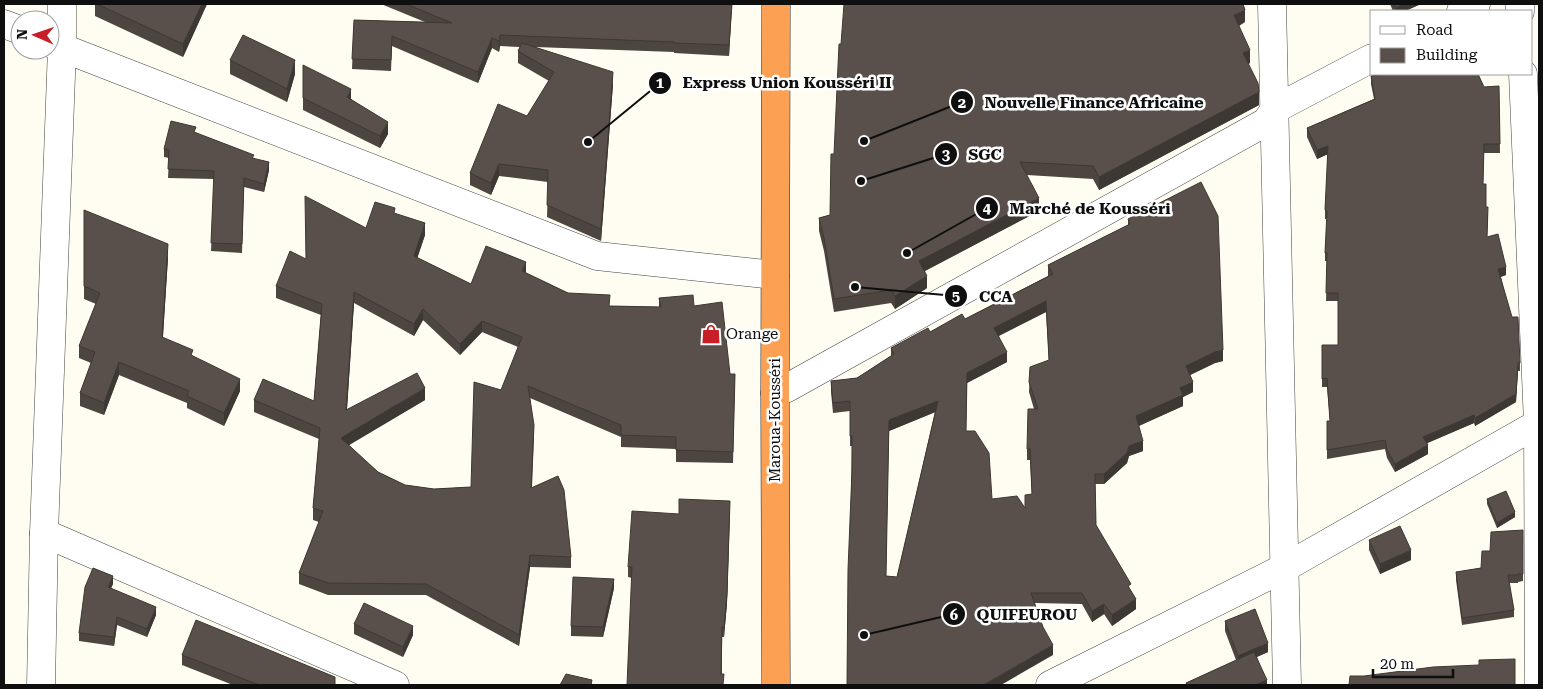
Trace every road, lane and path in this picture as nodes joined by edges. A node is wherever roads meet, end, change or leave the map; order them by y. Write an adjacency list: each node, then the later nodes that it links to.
1 (62, 4): 6 (street)
2 (776, 4): 12 (highway, Maroua-Kousséri)
3 (1272, 4): 11 (street)
4 (1476, 4): 5 (street)
5 (1463, 10)
6 (60, 18)
7 (60, 48): 12 (street)
8 (1370, 59): 11 (street)
9 (56, 60): 15 (street)
10 (1523, 75): 14 (street)
11 (1274, 109): 13 (street); 16 (street)
12 (775, 275): 13 (highway, Maroua-Kousséri)
13 (775, 393): 19 (highway, Maroua-Kousséri)
14 (1539, 423): 16 (street); 22 (street)
15 (44, 533): 17 (street); 18 (street)
16 (1284, 568): 20 (street); 21 (street)
17 (41, 685)
18 (396, 685)
19 (776, 685)
20 (1050, 685)
21 (1287, 685)
22 (1538, 685)

